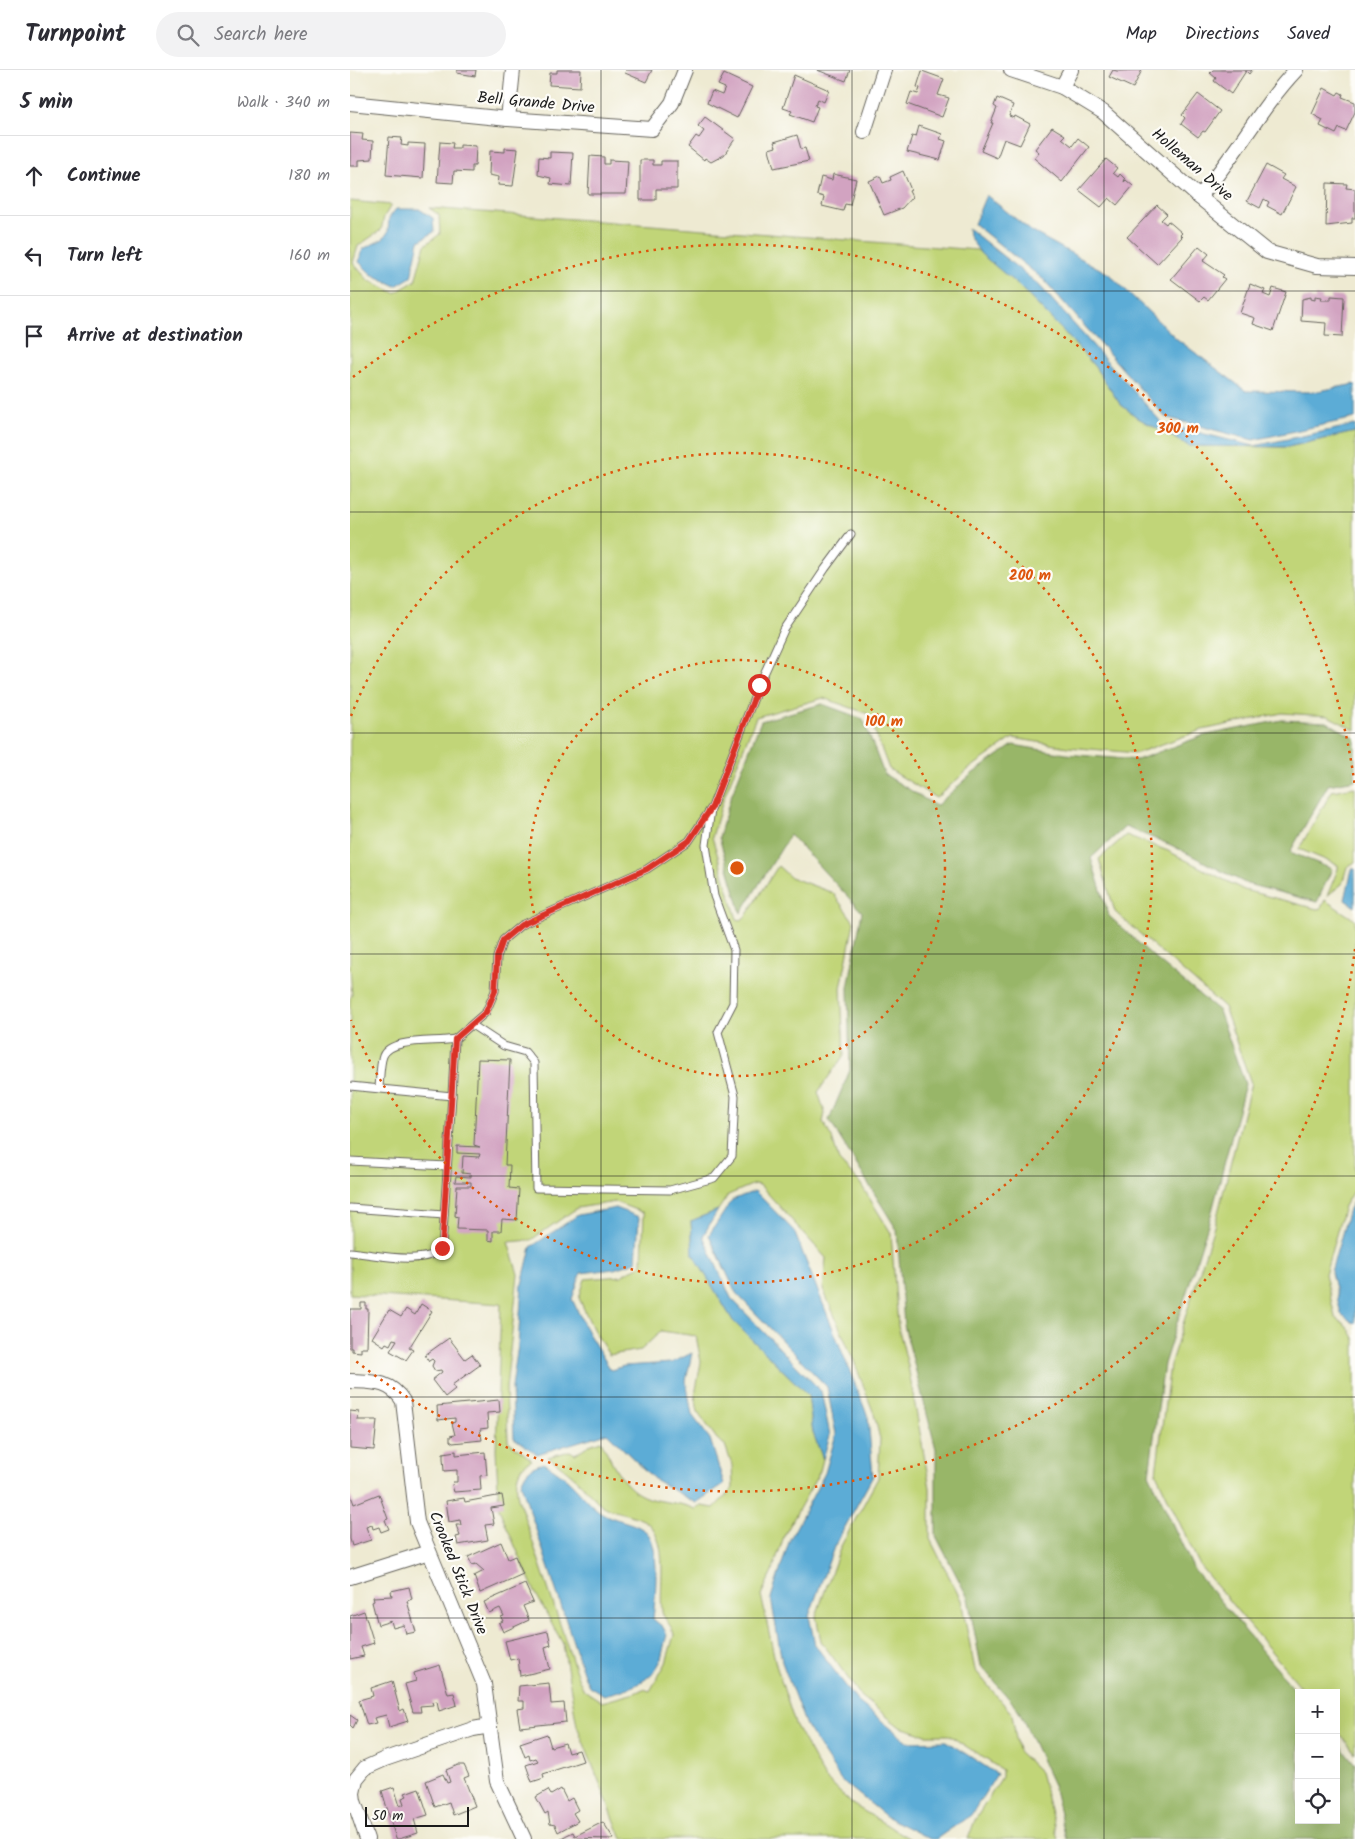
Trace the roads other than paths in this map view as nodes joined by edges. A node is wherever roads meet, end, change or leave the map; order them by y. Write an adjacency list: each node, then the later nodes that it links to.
1 (513, 70): 9 (street)
2 (685, 70): 9 (street, Bell Grande Drive)
3 (884, 70): 10 (street)
4 (1011, 70): 7 (street, Holleman Drive)
5 (1071, 70): 7 (street)
6 (1296, 70): 11 (street)
7 (1062, 87): 11 (street, Holleman Drive)
8 (350, 103): 9 (street, Bell Grande Drive)
9 (508, 119)
10 (864, 132)
11 (1199, 197): 12 (street, Holleman Drive)
12 (1355, 267)
13 (852, 534): 14 (lane)
14 (712, 807): 15 (lane); 15 (lane)
15 (472, 1025): 16 (lane)
16 (455, 1039): 18 (lane); 19 (lane)
17 (350, 1086): 18 (lane)
18 (379, 1088): 19 (lane)
19 (452, 1096): 21 (lane)
20 (350, 1161): 21 (lane)
21 (447, 1166): 23 (lane)
22 (350, 1208): 23 (lane)
23 (444, 1215): 24 (lane)
24 (350, 1252)
25 (350, 1381): 26 (street, Crooked Stick Drive)
26 (429, 1552): 27 (street); 28 (street, Crooked Stick Drive)
27 (350, 1577)
28 (490, 1726): 29 (street); 30 (street, Crooked Stick Drive)
29 (368, 1839)
30 (524, 1839)

